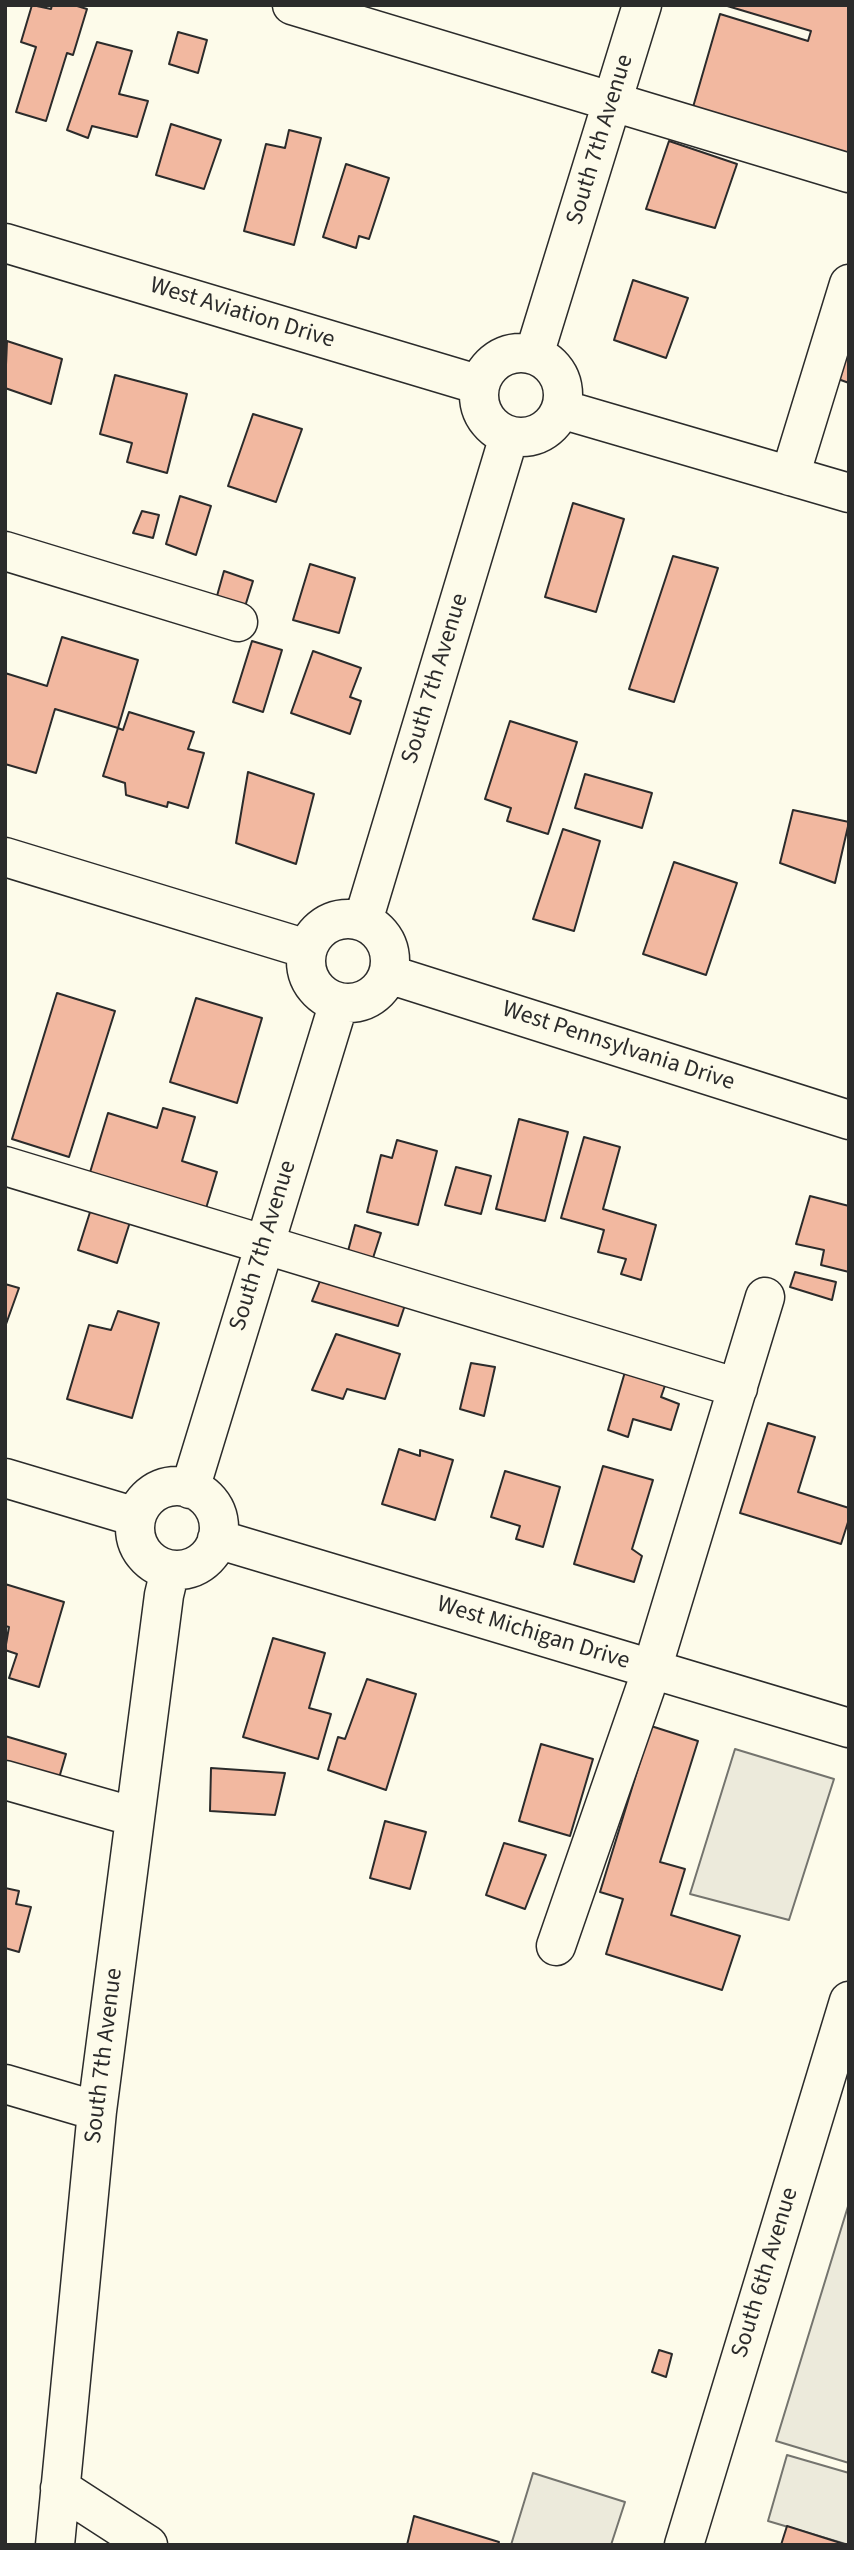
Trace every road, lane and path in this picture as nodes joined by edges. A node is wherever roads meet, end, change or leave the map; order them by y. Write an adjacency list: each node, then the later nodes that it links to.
1 (292, 5): 3 (street)
2 (642, 5): 3 (street, South 7th Avenue)
3 (612, 102): 4 (street); 7 (street, South 7th Avenue)
4 (849, 173)
5 (5, 243): 8 (street, West Aviation Drive)
6 (849, 284): 11 (street)
7 (534, 355): 8 (street); 9 (street)
8 (480, 385): 10 (street)
9 (561, 409): 10 (street); 11 (street)
10 (509, 436): 16 (street, South 7th Avenue)
11 (790, 476): 12 (street)
12 (849, 493)
13 (5, 551): 14 (street)
14 (238, 622)
15 (5, 858): 17 (street)
16 (363, 921): 17 (street); 18 (street)
17 (307, 948): 19 (street)
18 (388, 974): 19 (street); 20 (street, West Pennsylvania Drive)
19 (339, 1002): 22 (street, South 7th Avenue)
20 (849, 1120)
21 (5, 1166): 22 (street)
22 (265, 1244): 24 (street); 26 (street, South 7th Avenue)
23 (765, 1297): 24 (street)
24 (738, 1388): 30 (street)
25 (5, 1478): 27 (street)
26 (190, 1489): 27 (street); 28 (street)
27 (136, 1517): 29 (street)
28 (217, 1539): 29 (street); 30 (street, West Michigan Drive)
29 (170, 1570): 33 (street, South 7th Avenue)
30 (652, 1669): 31 (street, West Michigan Drive); 34 (street)
31 (849, 1728)
32 (5, 1780): 33 (street)
33 (135, 1817): 37 (street, South 7th Avenue)
34 (556, 1945)
35 (849, 2001): 41 (street, South 6th Avenue)
36 (5, 2084): 37 (street)
37 (97, 2111): 38 (street, South 7th Avenue)
38 (60, 2488): 39 (street, South 7th Avenue); 40 (street)
39 (55, 2545)
40 (148, 2545)
41 (684, 2545)

